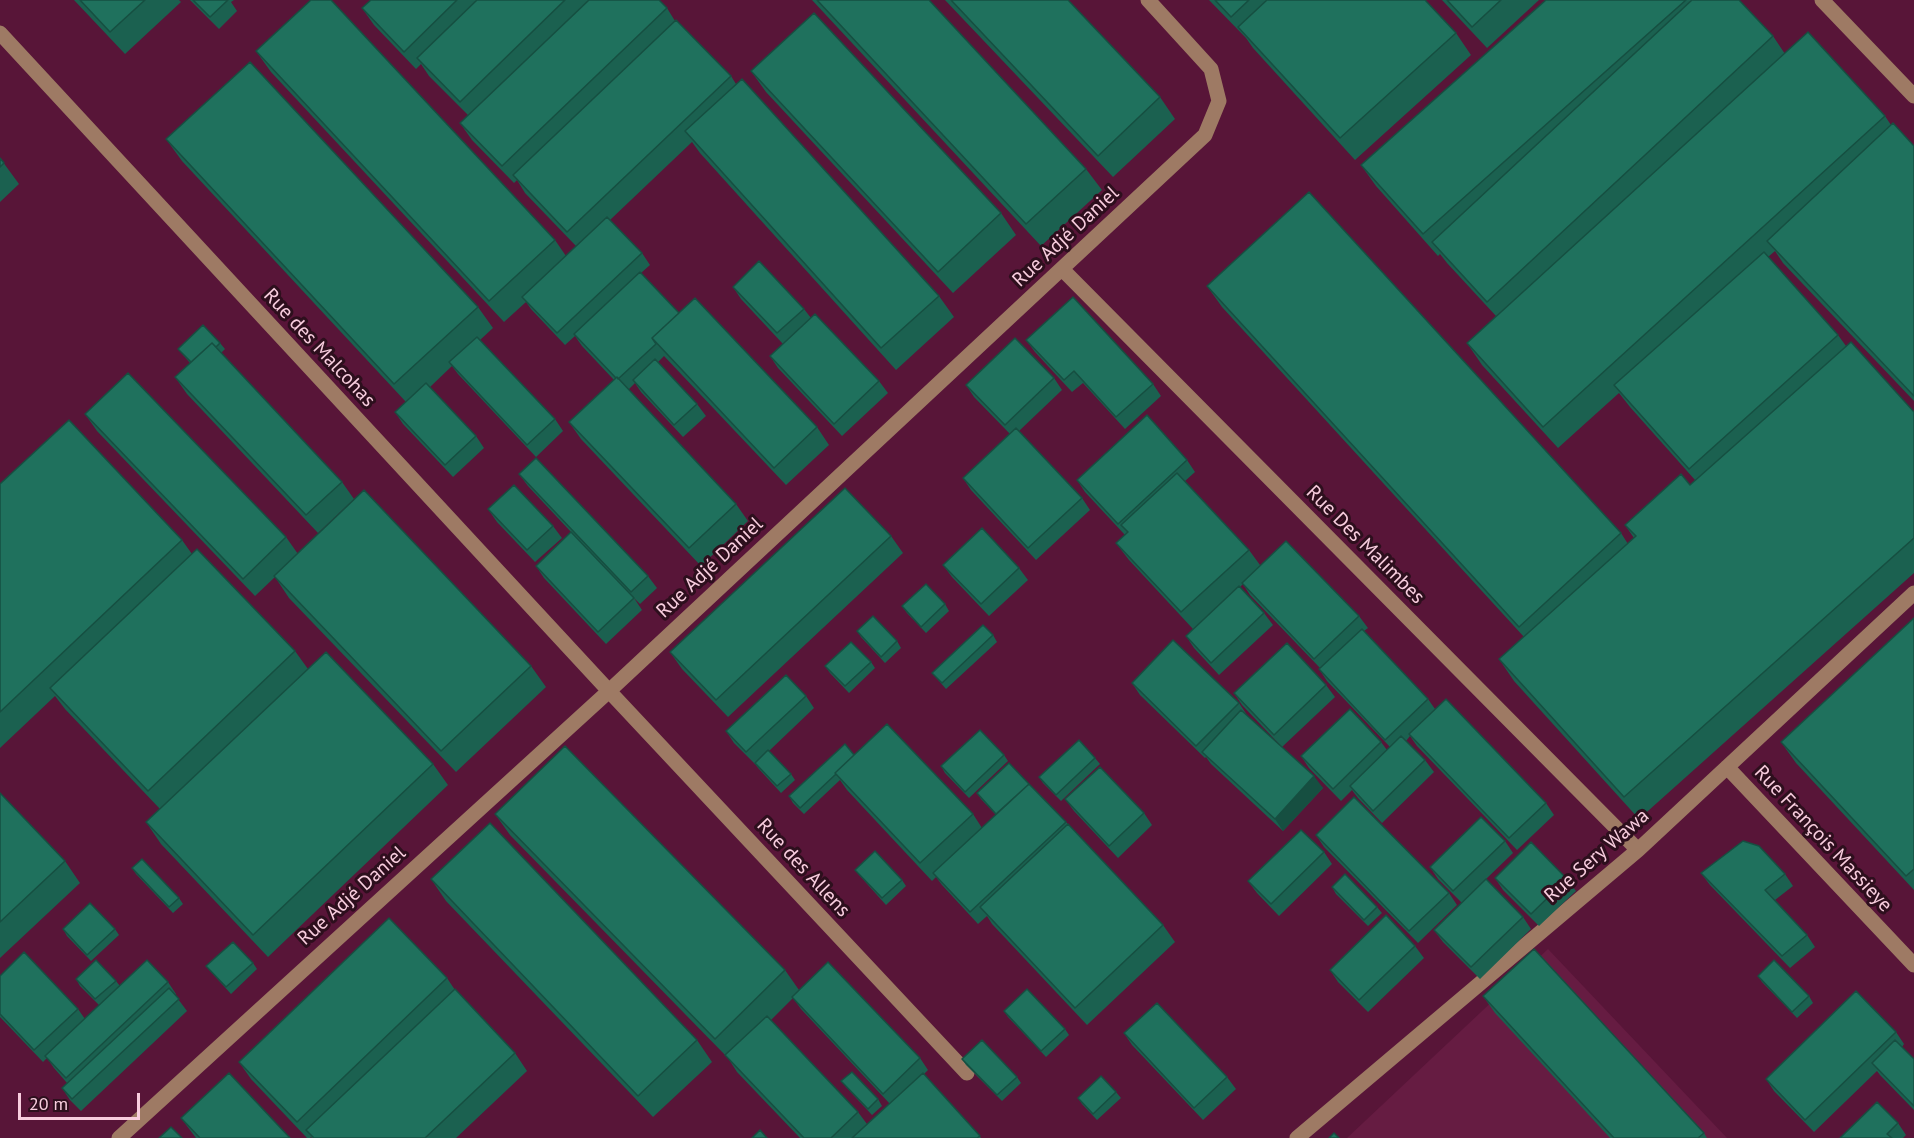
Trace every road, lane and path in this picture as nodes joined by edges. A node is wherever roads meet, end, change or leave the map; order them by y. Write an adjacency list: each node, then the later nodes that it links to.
1 (1148, 0): 5 (street, Rue Adjé Daniel)
2 (1822, 0): 4 (street)
3 (0, 33): 7 (street, Rue des Malcohas)
4 (1914, 96)
5 (1062, 269): 7 (street, Rue Adjé Daniel); 9 (street, Rue Des Malimbes)
6 (1914, 593): 8 (street, Rue Sery Wawa)
7 (609, 691): 11 (street, Rue des Allens); 12 (street, Rue Adjé Daniel)
8 (1727, 768): 9 (street, Rue Sery Wawa); 10 (street, Rue François Massieye)
9 (1638, 850): 13 (street, Rue Sery Wawa)
10 (1914, 965)
11 (967, 1073)
12 (119, 1138)
13 (1297, 1138)

